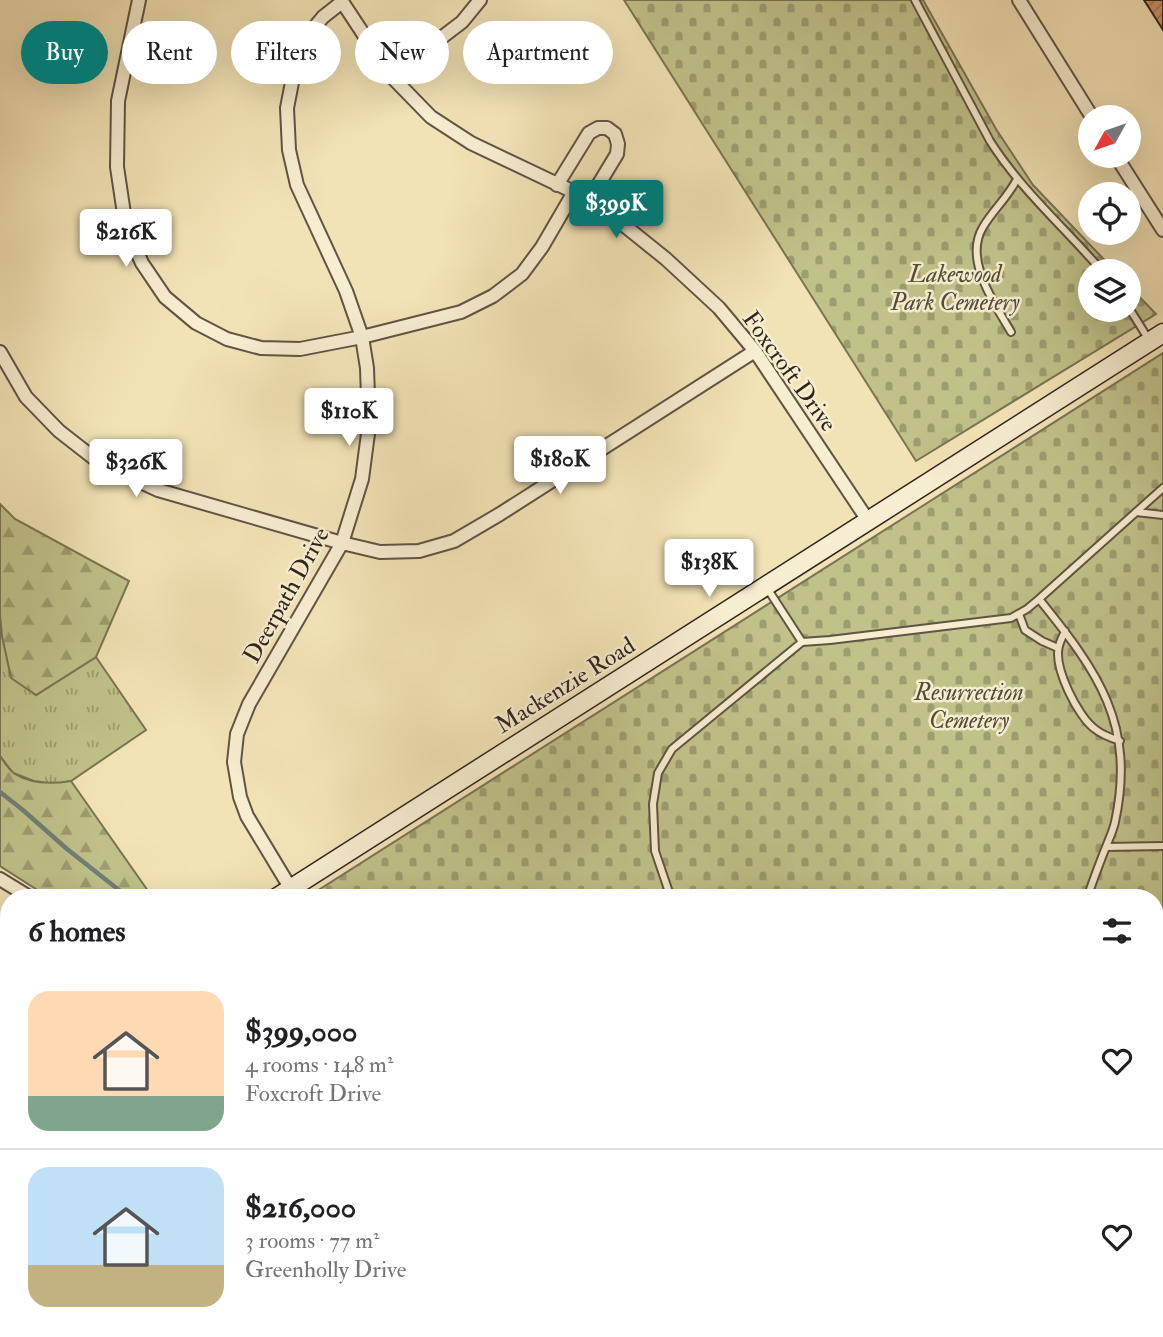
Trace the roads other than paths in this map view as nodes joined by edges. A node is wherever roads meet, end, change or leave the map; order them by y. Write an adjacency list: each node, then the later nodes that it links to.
1 (139, 0): 19 (street)
2 (480, 0): 7 (street)
3 (915, 0): 11 (lane)
4 (1019, 0): 9 (street)
5 (342, 1): 6 (street, Foxcroft Drive); 19 (street, Deerpath Drive)
6 (355, 21)
7 (449, 32)
8 (399, 84): 12 (street, Foxcroft Drive)
9 (1085, 105)
10 (1124, 168): 15 (street)
11 (1017, 178): 16 (lane); 18 (lane)
12 (557, 185): 13 (street, Foxcroft Drive); 14 (street)
13 (573, 192): 14 (street, Foxcroft Drive); 19 (street)
14 (588, 202): 21 (street, Foxcroft Drive)
15 (1163, 230)
16 (1091, 259)
17 (1141, 320): 20 (lane)
18 (1011, 332)
19 (362, 337): 27 (street, Deerpath Drive)
20 (1157, 337): 26 (main road, Mackenzie Road)
21 (755, 351): 26 (street, Foxcroft Drive); 27 (street)
22 (0, 352): 27 (street)
23 (1163, 488): 24 (lane)
24 (1136, 512): 25 (lane); 29 (lane)
25 (1163, 515)
26 (869, 522): 28 (main road, Mackenzie Road)
27 (341, 543): 39 (street, Deerpath Drive)
28 (766, 586): 32 (lane); 40 (main road, Mackenzie Road)
29 (1039, 599): 30 (lane); 31 (lane)
30 (1019, 614): 32 (lane); 33 (lane)
31 (1065, 631): 33 (lane); 34 (lane)
32 (802, 642): 41 (lane)
33 (1058, 648): 34 (lane)
34 (1120, 741): 36 (lane)
35 (1163, 846): 36 (lane)
36 (1106, 848): 42 (lane)
37 (0, 879): 38 (street)
38 (16, 889)
39 (282, 889)
40 (290, 889)
41 (668, 889)
42 (1090, 889)

